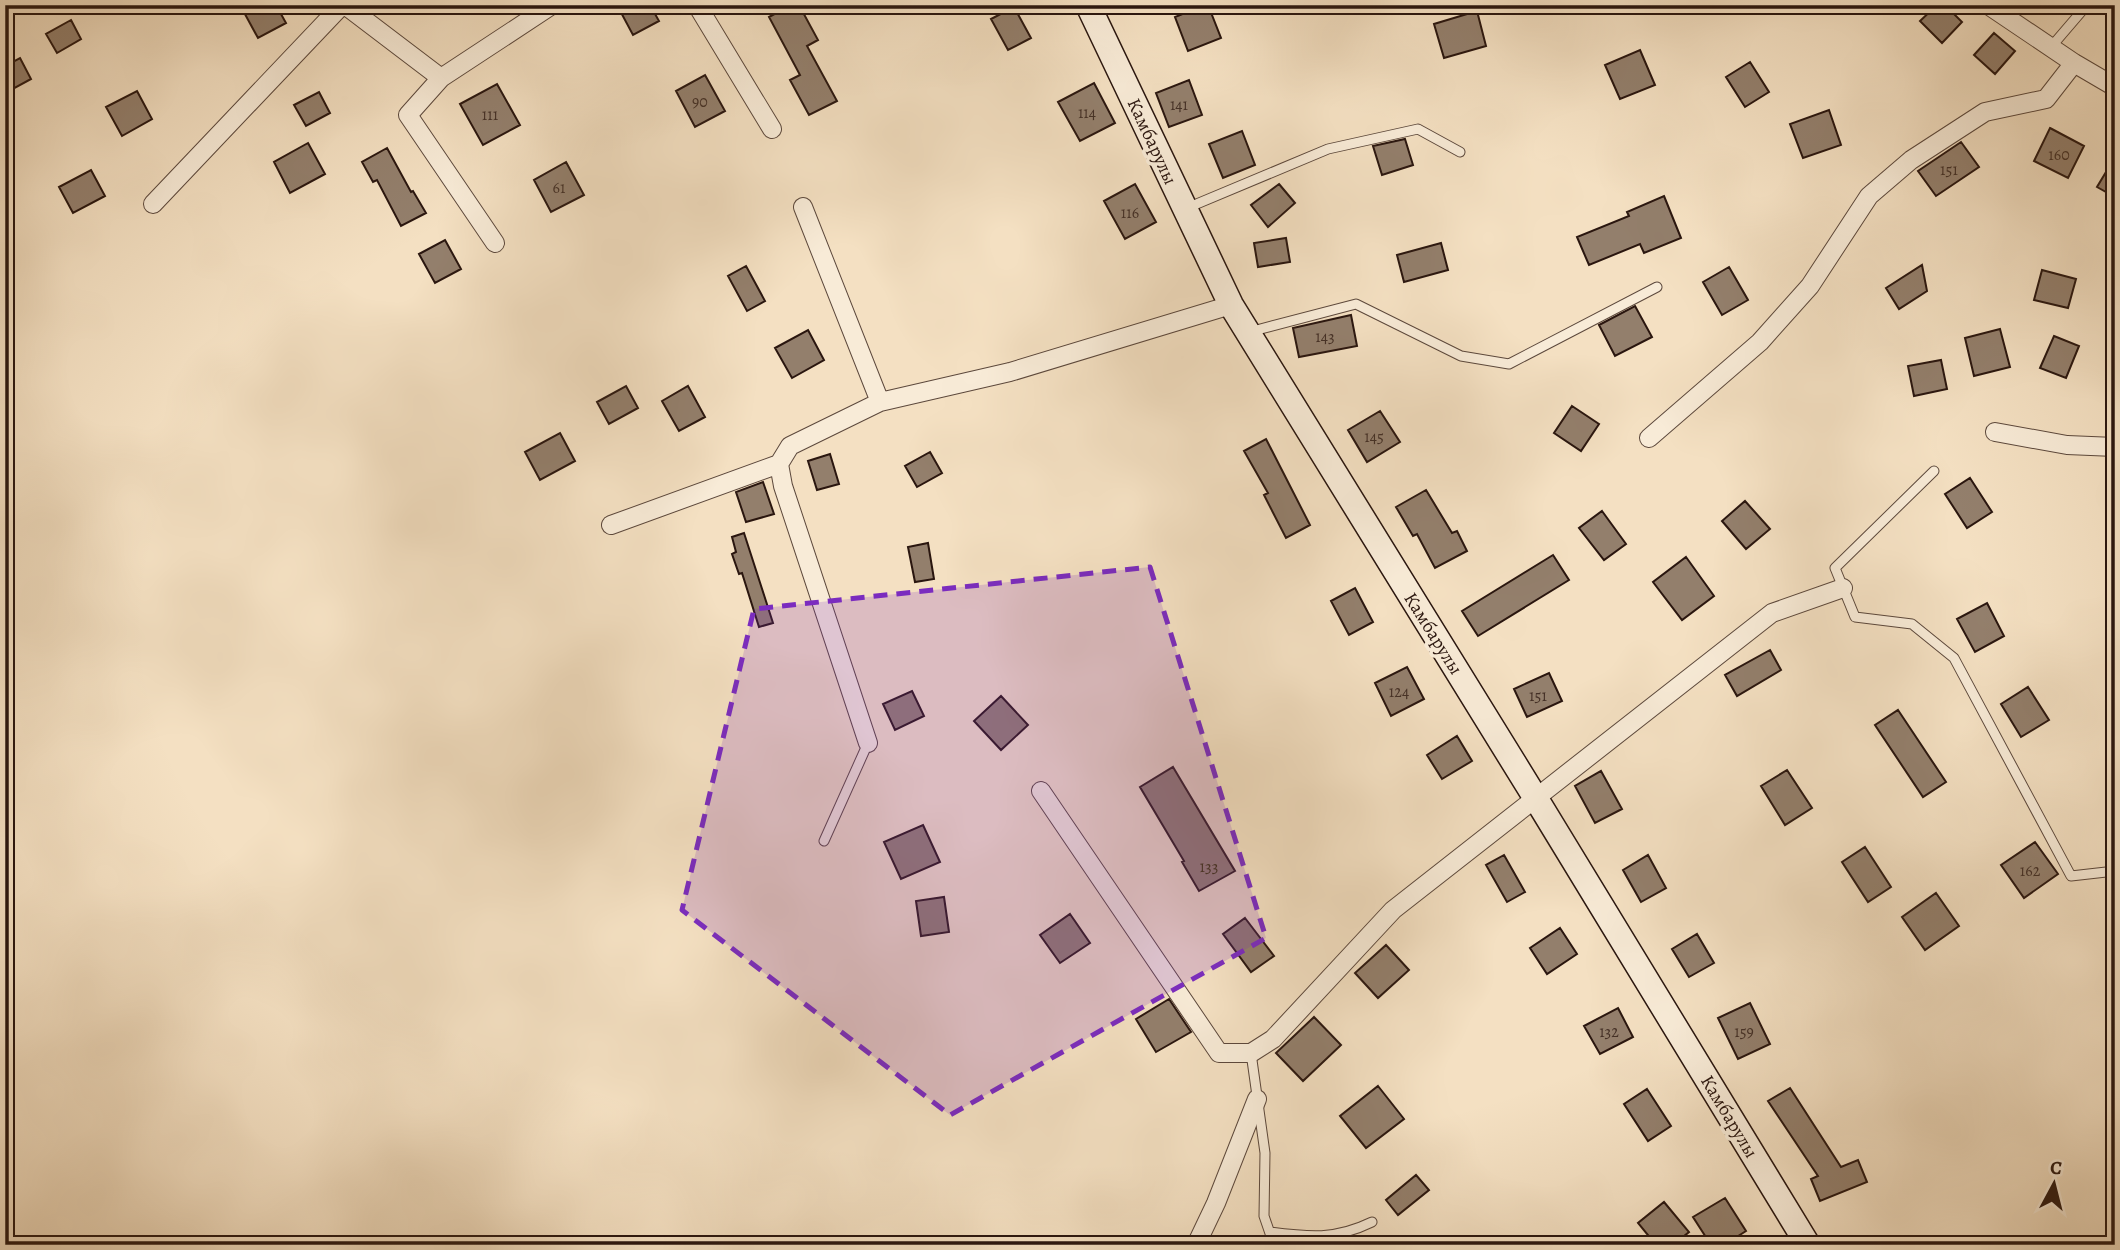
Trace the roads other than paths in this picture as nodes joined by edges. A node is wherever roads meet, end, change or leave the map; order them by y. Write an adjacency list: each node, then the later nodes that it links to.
1 (344, 5): 9 (street); 13 (street)
2 (552, 5): 9 (street)
3 (697, 5): 11 (street)
4 (1088, 5): 15 (street, Камбарулы)
5 (1989, 5): 7 (street)
6 (2087, 5): 7 (lane)
7 (2051, 47): 8 (street)
8 (2074, 63): 10 (street); 22 (street)
9 (441, 78): 16 (street)
10 (2115, 87)
11 (772, 129)
12 (1460, 152): 15 (lane)
13 (153, 204)
14 (803, 207): 20 (street)
15 (1185, 208): 18 (street, Камбарулы)
16 (495, 243)
17 (1657, 287): 19 (lane)
18 (1231, 305): 19 (street, Камбарулы); 20 (street)
19 (1247, 332): 30 (street, Камбарулы)
20 (880, 402): 24 (street)
21 (1995, 432): 23 (street)
22 (1649, 438)
23 (2115, 447)
24 (779, 464): 26 (street); 28 (street)
25 (1934, 471): 27 (lane)
26 (611, 525)
27 (1843, 588): 30 (street); 32 (lane)
28 (868, 743): 31 (lane)
29 (1041, 791): 33 (street)
30 (1535, 797): 33 (street); 39 (street, Камбарулы)
31 (824, 841)
32 (2115, 871)
33 (1251, 1053): 34 (lane)
34 (1257, 1099): 36 (lane); 37 (street)
35 (1372, 1222): 36 (lane)
36 (1270, 1232): 38 (lane)
37 (1196, 1245)
38 (1274, 1245)
39 (1808, 1245)

